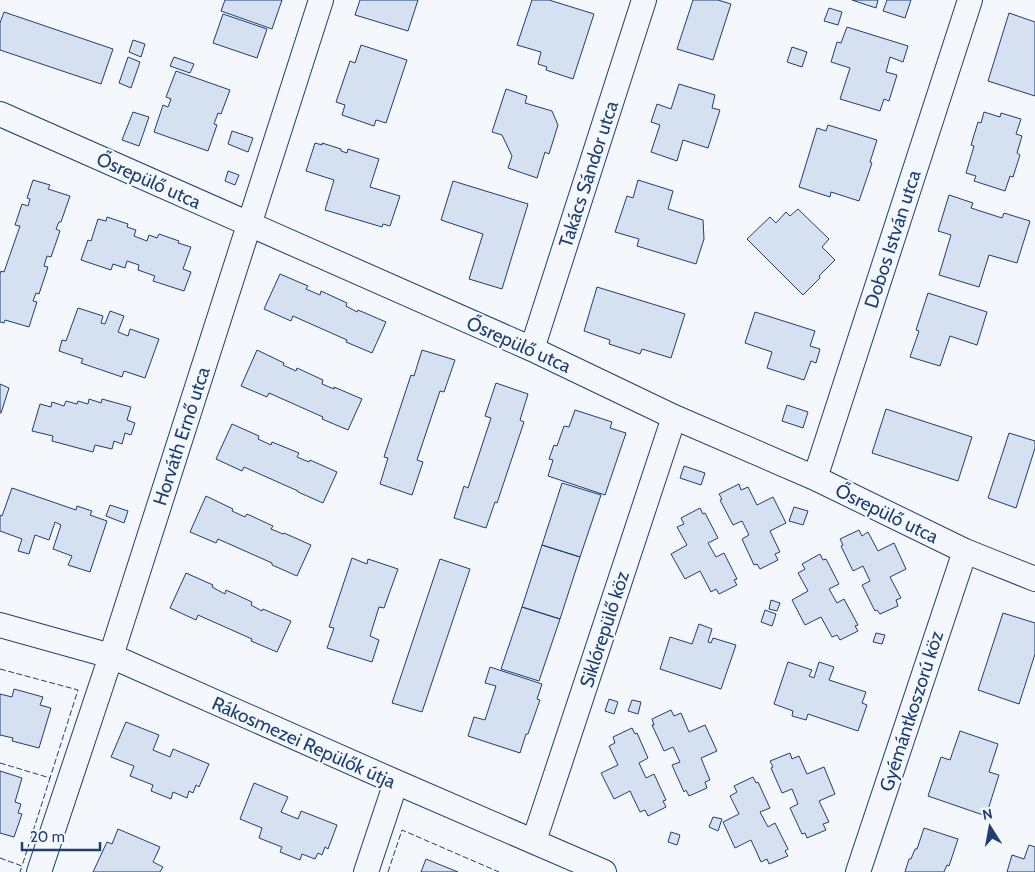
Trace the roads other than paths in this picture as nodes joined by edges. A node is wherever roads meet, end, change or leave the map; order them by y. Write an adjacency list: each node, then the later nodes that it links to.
1 (321, 0): 5 (street, Horváth Ernő utca)
2 (644, 0): 6 (street, Takács Sándor utca)
3 (970, 0): 8 (street, Dobos István utca)
4 (0, 114): 5 (street, Ősrepülő utca)
5 (249, 224): 6 (street, Ősrepülő utca); 12 (street, Horváth Ernő utca)
6 (532, 349): 7 (street, Ősrepülő utca)
7 (674, 417): 8 (street, Ősrepülő utca); 14 (street, Siklórepülő köz)
8 (815, 478): 9 (street, Ősrepülő utca)
9 (965, 551): 10 (street, Ősrepülő utca); 18 (street, Gyémántkoszorú köz)
10 (1035, 579)
11 (0, 625): 12 (street, Rákosmezei Repülők útja)
12 (111, 656): 13 (street, Rákosmezei Repülők útja); 15 (street, Horváth Ernő utca)
13 (396, 782): 14 (street, Rákosmezei Repülők útja); 16 (street)
14 (534, 841): 17 (street, Rákosmezei Repülők útja)
15 (39, 872)
16 (366, 872)
17 (604, 872)
18 (858, 872)

